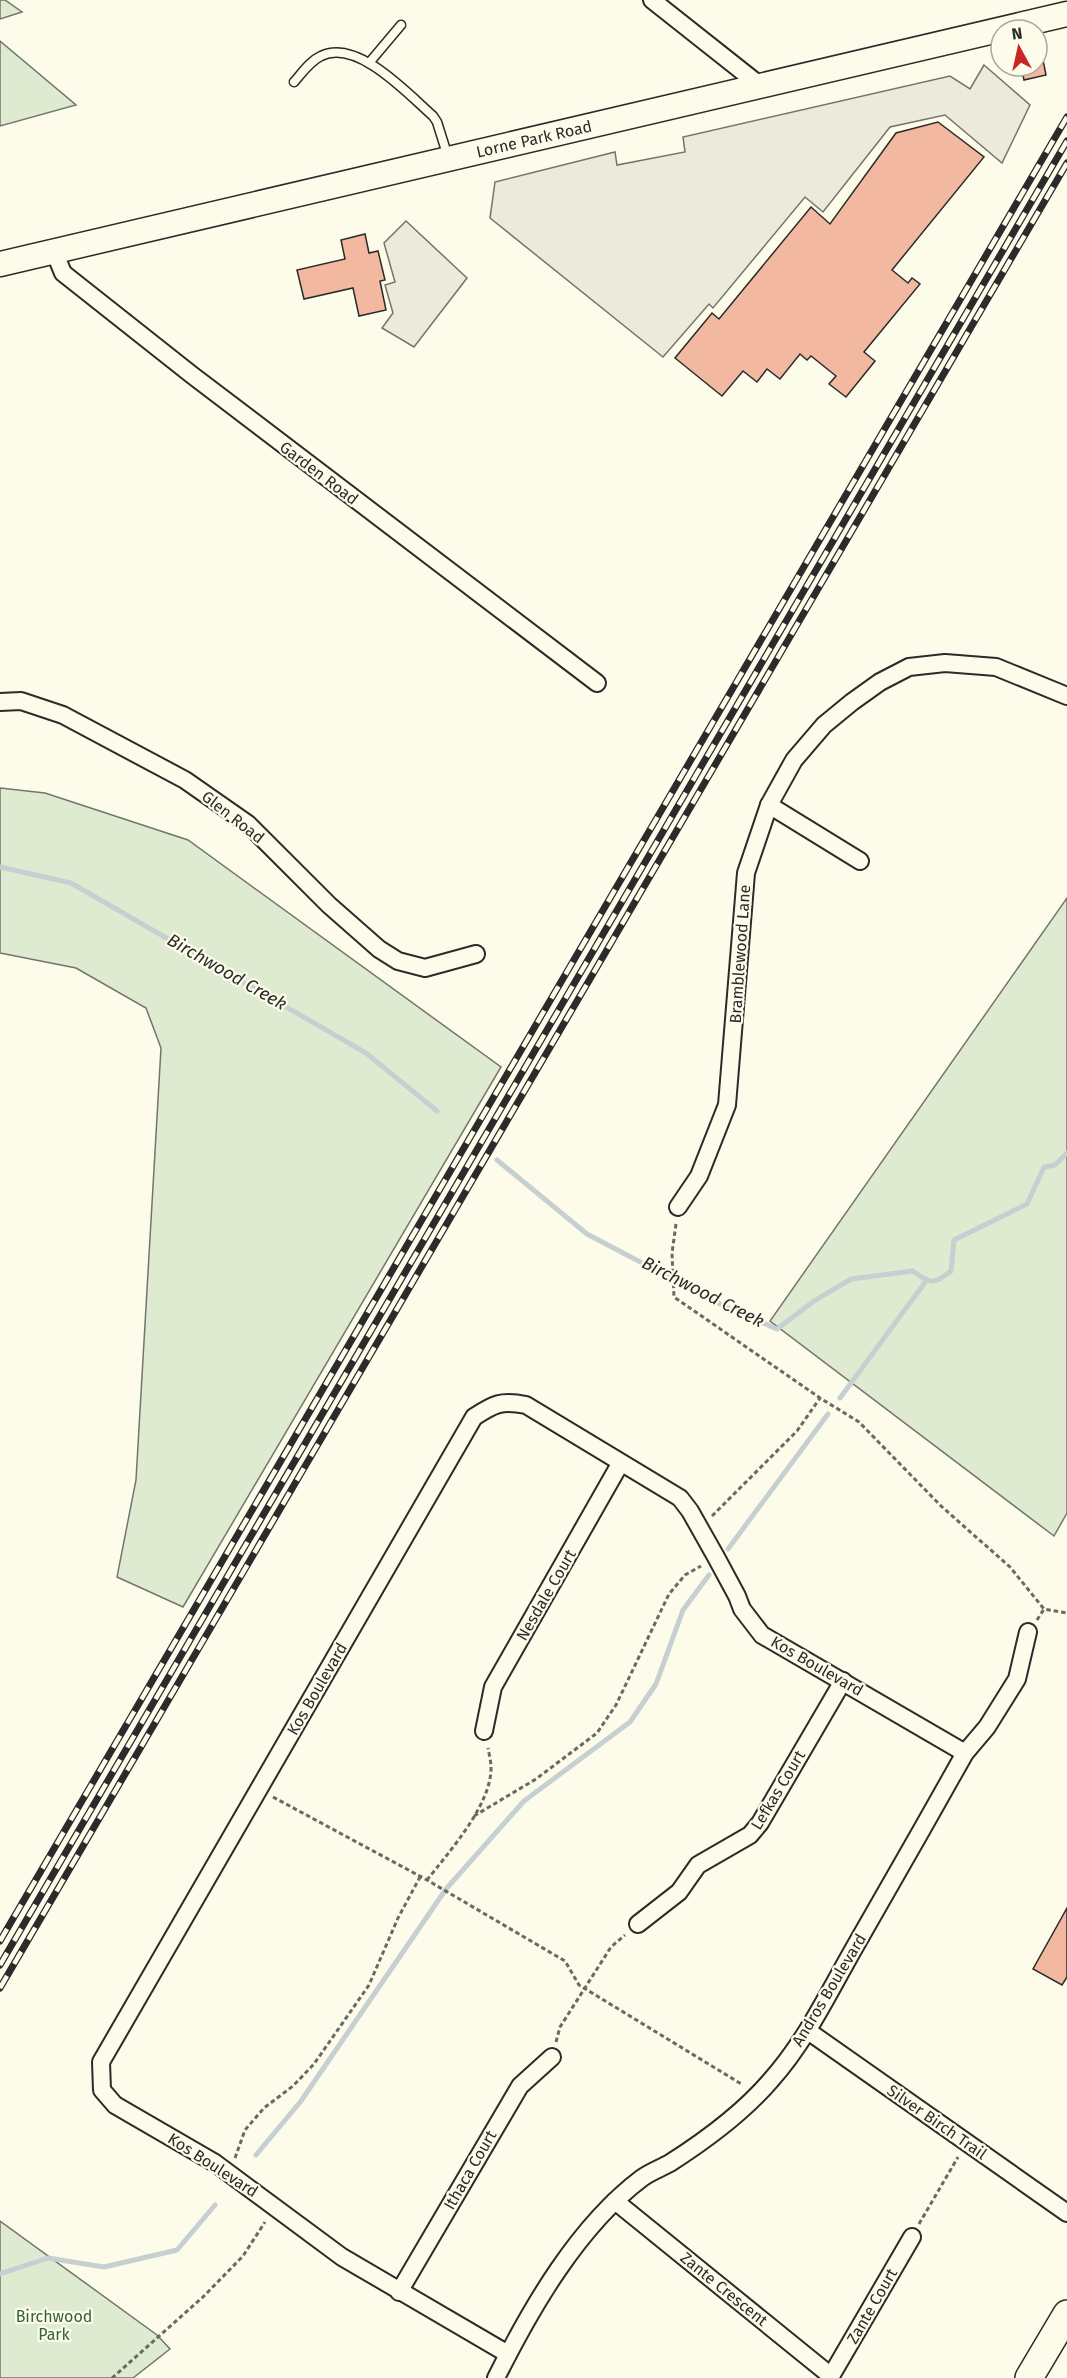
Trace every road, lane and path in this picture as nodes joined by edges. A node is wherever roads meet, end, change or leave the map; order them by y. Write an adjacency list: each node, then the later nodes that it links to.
1 (652, 0): 6 (street)
2 (1066, 12): 6 (street, Lorne Park Road)
3 (401, 25): 4 (lane)
4 (369, 63): 5 (lane); 7 (lane)
5 (294, 81)
6 (762, 87): 7 (street, Lorne Park Road)
7 (448, 158): 8 (street, Lorne Park Road)
8 (54, 251): 9 (street, Lorne Park Road); 10 (street, Garden Road)
9 (0, 264)
10 (597, 683)
11 (1067, 696): 13 (street, Bramblewood Lane)
12 (0, 702): 15 (street, Glen Road)
13 (769, 805): 14 (street); 16 (street, Bramblewood Lane)
14 (860, 861)
15 (476, 954)
16 (678, 1207): 17 (path)
17 (820, 1398): 19 (path); 21 (path)
18 (620, 1464): 19 (street, Kos Boulevard); 24 (street, Nesdale Court); 26 (street, Kos Boulevard)
19 (700, 1528): 20 (street, Kos Boulevard)
20 (716, 1557): 23 (street, Kos Boulevard); 27 (path)
21 (1067, 1613)
22 (1028, 1632): 25 (street, Andros Boulevard)
23 (843, 1681): 25 (street, Kos Boulevard); 30 (street, Lefkas Court)
24 (484, 1731): 27 (path)
25 (965, 1753): 32 (street, Andros Boulevard)
26 (258, 1789): 28 (path); 36 (street, Kos Boulevard)
27 (474, 1816): 29 (path)
28 (420, 1876): 29 (path); 36 (path)
29 (427, 1880): 31 (path)
30 (638, 1924): 31 (path)
31 (586, 1989): 33 (path); 34 (path)
32 (808, 2031): 34 (street, Andros Boulevard); 35 (street, Silver Birch Trail)
33 (552, 2058): 41 (street, Ithaca Court)
34 (758, 2094): 37 (street, Andros Boulevard)
35 (966, 2142): 39 (street, Silver Birch Trail); 40 (path)
36 (229, 2174): 38 (street, Kos Boulevard)
37 (615, 2200): 43 (street, Andros Boulevard); 44 (street, Zante Crescent)
38 (275, 2207): 41 (street, Kos Boulevard); 45 (path)
39 (1067, 2213)
40 (912, 2237): 44 (street, Zante Court)
41 (399, 2292): 43 (street, Kos Boulevard)
42 (1067, 2314): 47 (main road)
43 (508, 2354): 46 (street, Andros Boulevard)
44 (830, 2377)
45 (112, 2378)
46 (496, 2378)
47 (1029, 2378)

